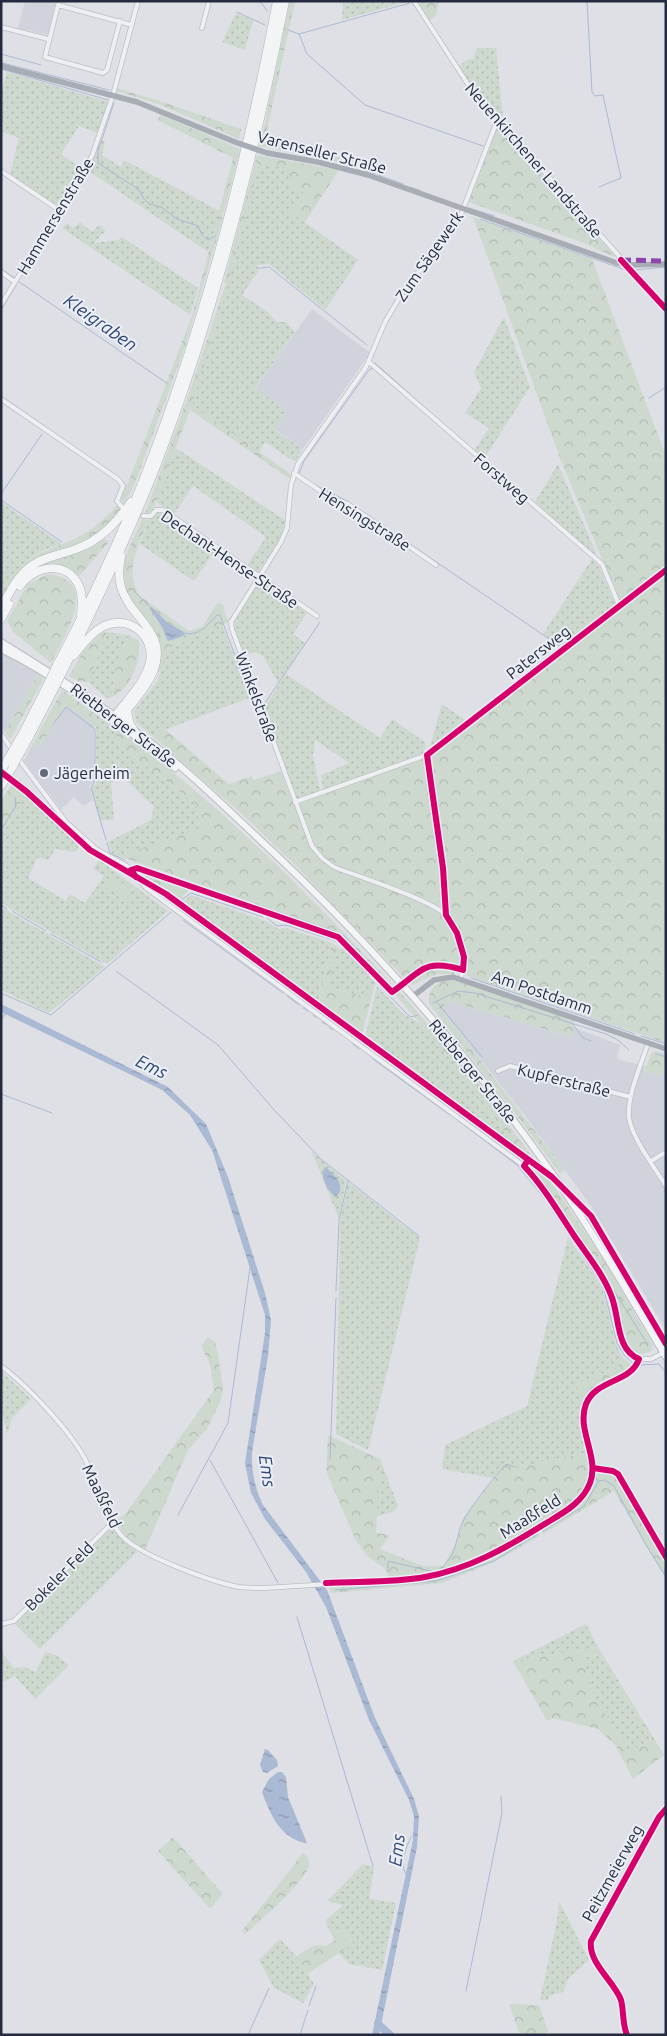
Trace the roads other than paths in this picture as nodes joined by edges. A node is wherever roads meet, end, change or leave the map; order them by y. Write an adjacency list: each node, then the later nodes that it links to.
1 (138, 1): 7 (street, Hammersenstraße)
2 (210, 1): 9 (street)
3 (277, 1): 26 (highway)
4 (285, 1): 29 (highway)
5 (414, 1): 13 (street, Neuenkirchener Landstraße)
6 (120, 21): 7 (street); 10 (street); 10 (street)
7 (132, 24): 12 (street, Hammersenstraße)
8 (1, 27): 10 (street)
9 (202, 28)
10 (48, 39)
11 (1, 66): 12 (main road, Varenseller Straße)
12 (113, 95): 15 (main road, Varenseller Straße, bridge); 16 (street, Hammersenstraße)
13 (497, 121): 15 (street, Zum Sägewerk); 17 (street, Neuenkirchener Landstraße)
14 (1, 171): 16 (street)
15 (463, 209): 17 (main road, Varenseller Straße); 23 (street, Zum Sägewerk)
16 (59, 210): 20 (street, Hammersenstraße)
17 (625, 264): 18 (main road, Varenseller Straße); 22 (street, Neuenkirchener Landstraße)
18 (666, 264)
19 (1, 272): 20 (street)
20 (15, 282): 21 (street, Hammersenstraße)
21 (1, 305)
22 (666, 309)
23 (369, 362): 25 (street, Winkelstraße); 33 (street, Forstweg)
24 (1, 399): 27 (street)
25 (294, 473): 30 (street, Hensingstraße); 32 (street, Winkelstraße)
26 (138, 493): 34 (highway); 37 (highway)
27 (122, 507)
28 (143, 516): 32 (street, Dechant-Hense-Straße)
29 (121, 549): 40 (highway); 41 (highway)
30 (436, 566)
31 (666, 570): 33 (street, Patersweg)
32 (258, 577): 35 (street, Dechant-Hense-Straße); 48 (street, Winkelstraße)
33 (619, 605): 48 (street, Patersweg)
34 (1, 608)
35 (317, 616)
36 (1, 619): 37 (highway)
37 (80, 621): 40 (highway)
38 (1, 642): 42 (main road, Rietberger Straße)
39 (1, 649): 42 (main road, Rietberger Straße)
40 (63, 666): 42 (highway); 45 (highway, bridge)
41 (127, 710): 42 (highway); 43 (highway)
42 (116, 720): 43 (main road, Rietberger Straße); 49 (main road, Rietberger Straße)
43 (134, 730): 49 (main road, Rietberger Straße)
44 (1, 734): 60 (street)
45 (26, 735): 46 (highway, bridge); 47 (highway, bridge)
46 (1, 772)
47 (1, 786)
48 (295, 802): 50 (street, Winkelstraße)
49 (237, 819): 51 (main road, Rietberger Straße)
50 (461, 978): 51 (main road, Am Postdamm); 52 (main road, Am Postdamm)
51 (412, 997): 59 (main road, Rietberger Straße)
52 (648, 1043): 53 (main road, Am Postdamm); 55 (street, Kupferstraße)
53 (666, 1049)
54 (498, 1071): 55 (street, Kupferstraße)
55 (631, 1097): 57 (street, Kupferstraße)
56 (666, 1152): 57 (street)
57 (651, 1161): 58 (street, Kupferstraße)
58 (666, 1186)
59 (665, 1355): 60 (street)
60 (639, 1359): 62 (street, Maaßfeld)
61 (1, 1366): 63 (street, Maaßfeld)
62 (593, 1468): 63 (street, Maaßfeld); 64 (street)
63 (113, 1522): 65 (street, Bokeler Feld)
64 (666, 1557)
65 (1, 1624)
66 (666, 1810): 67 (street, Peitzmeierweg)
67 (627, 2035)

